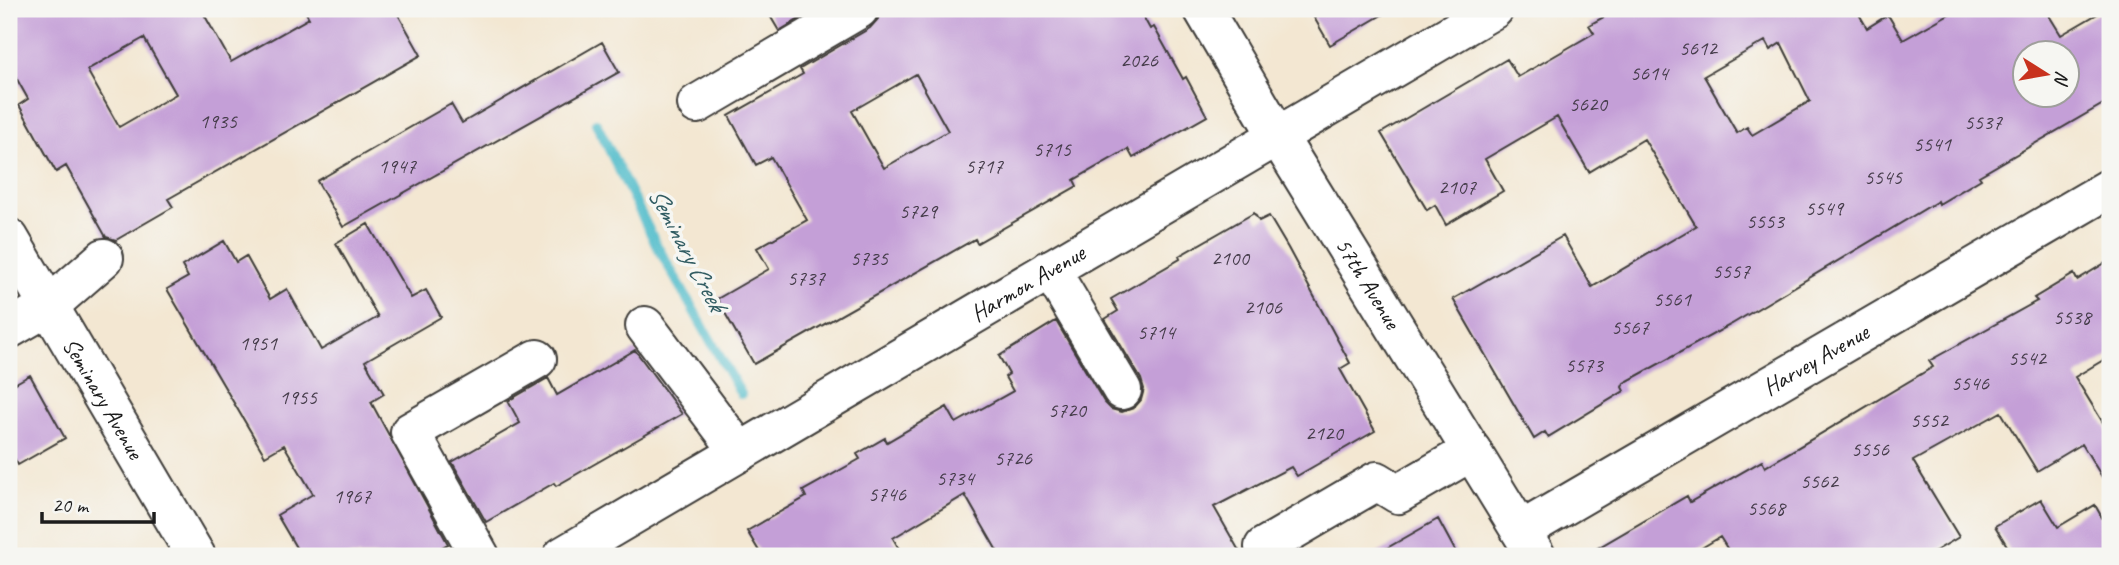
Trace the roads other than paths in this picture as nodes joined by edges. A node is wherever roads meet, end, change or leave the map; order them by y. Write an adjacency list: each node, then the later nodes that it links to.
1 (859, 9): 4 (street)
2 (1203, 9): 5 (street, 57th Avenue)
3 (1494, 9): 5 (street, Harmon Avenue)
4 (697, 104)
5 (1277, 135): 9 (street, Harmon Avenue); 15 (street, 57th Avenue)
6 (2110, 188): 17 (street, Harvey Avenue)
7 (9, 238): 10 (street, Seminary Avenue)
8 (104, 258): 10 (street)
9 (1050, 268): 14 (street); 16 (street, Harmon Avenue)
10 (49, 306): 12 (street); 19 (street, Seminary Avenue)
11 (645, 326): 16 (street)
12 (9, 330)
13 (537, 359): 20 (street)
14 (1122, 390)
15 (1472, 451): 17 (street, 57th Avenue); 18 (street)
16 (740, 452): 21 (street, Harmon Avenue)
17 (1529, 544)
18 (1264, 547)
19 (196, 556)
20 (480, 556)
21 (563, 556)

